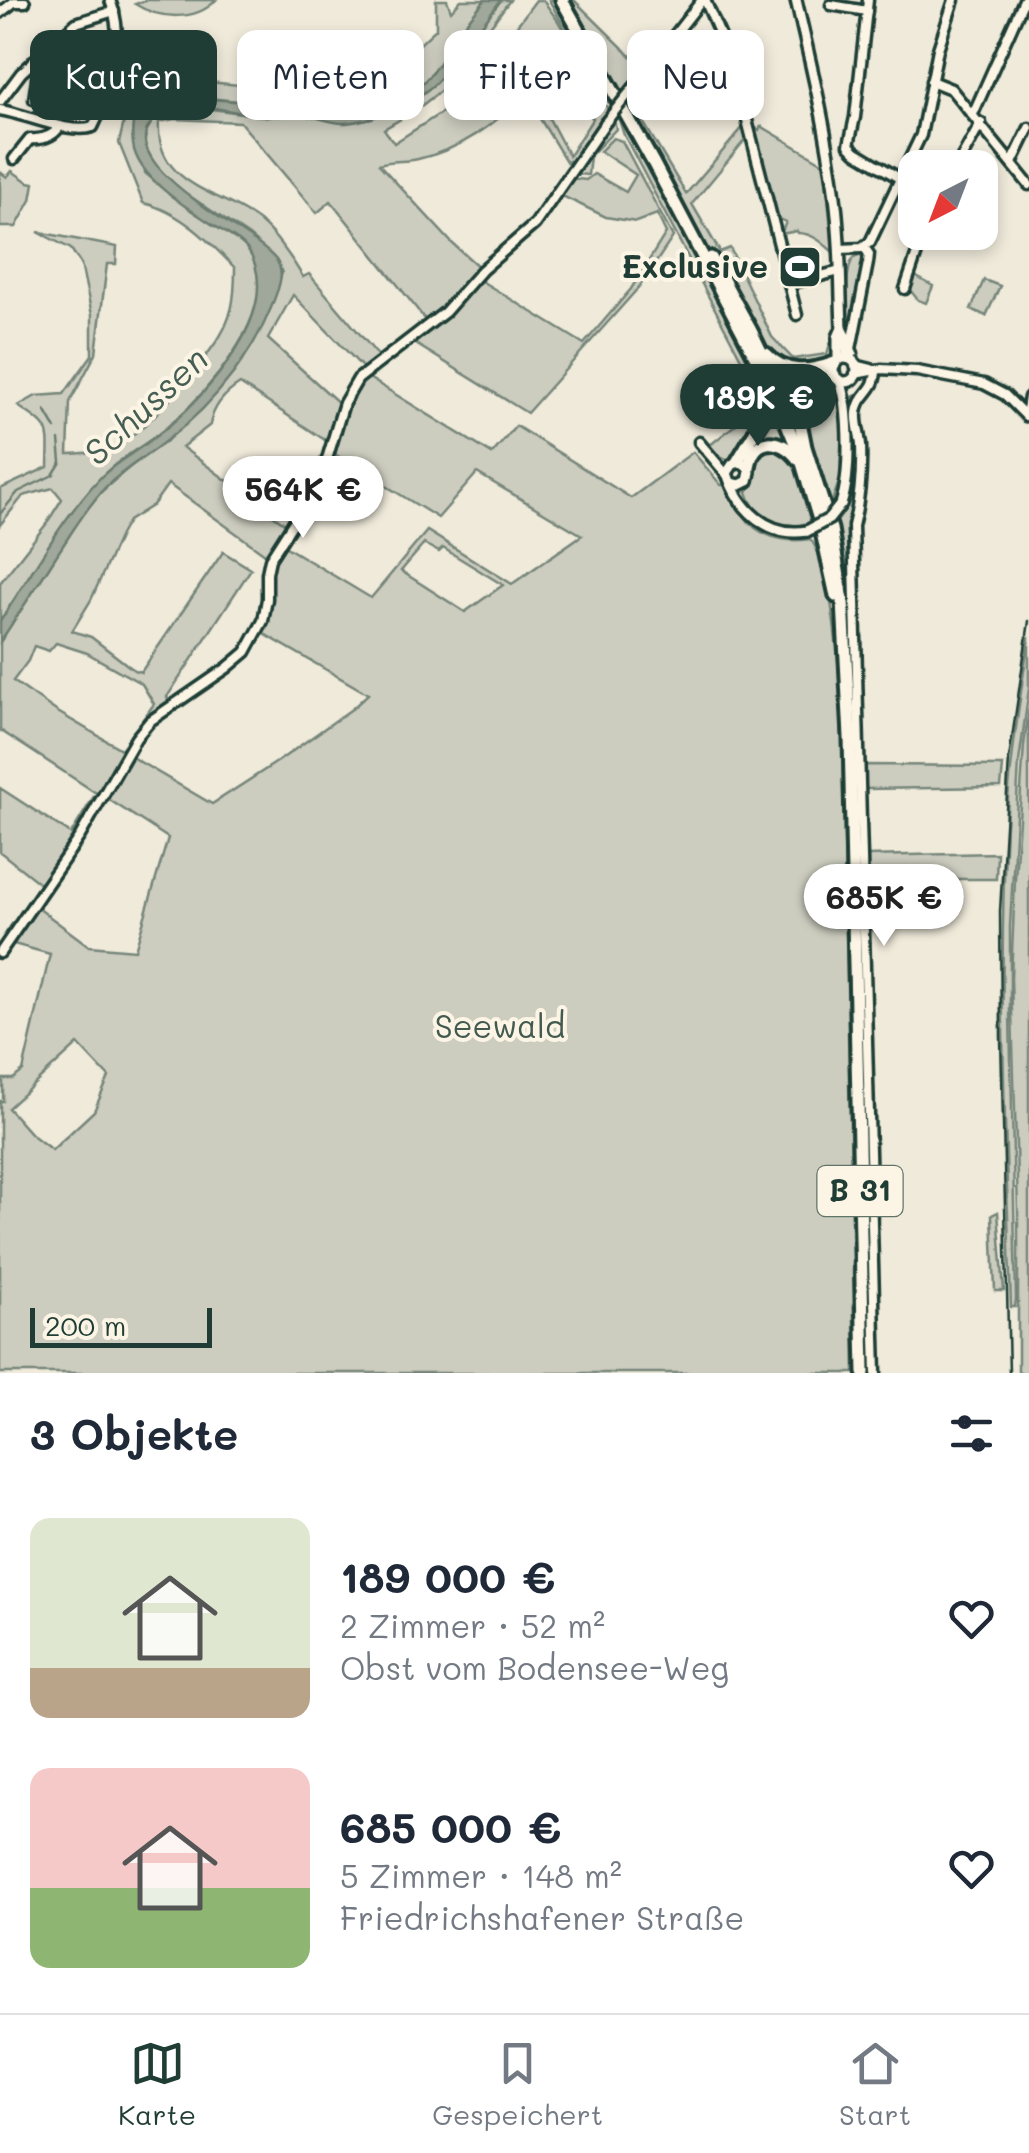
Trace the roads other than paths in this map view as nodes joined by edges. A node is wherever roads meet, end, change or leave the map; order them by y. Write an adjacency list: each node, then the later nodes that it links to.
1 (562, 0): 25 (main road, B 31)
2 (704, 0): 33 (street); 47 (street, bridge)
3 (796, 0): 30 (street)
4 (868, 0): 10 (street)
5 (954, 0): 14 (street)
6 (1024, 0): 17 (street)
7 (25, 2): 11 (street)
8 (114, 4): 12 (street); 19 (street)
9 (831, 5): 10 (street)
10 (867, 12): 26 (street)
11 (0, 13)
12 (68, 30)
13 (30, 64): 15 (street)
14 (931, 82): 17 (street); 21 (street)
15 (0, 101)
16 (0, 110): 19 (street)
17 (973, 114): 18 (street)
18 (981, 123): 22 (street); 24 (street)
19 (60, 126): 23 (street)
20 (1029, 128): 24 (street)
21 (913, 150)
22 (966, 150)
23 (14, 159)
24 (1012, 163): 28 (street)
25 (654, 164): 36 (main road, B 31); 37 (main road, B 31)
26 (898, 177)
27 (898, 180): 29 (street)
28 (1029, 184)
29 (864, 247): 30 (street); 38 (street)
30 (840, 249): 32 (street)
31 (918, 250): 34 (street)
32 (840, 271): 33 (street); 38 (street)
33 (790, 284): 35 (street)
34 (905, 290)
35 (797, 315)
36 (752, 331): 38 (main road); 42 (main road, B 31)
37 (760, 366): 43 (main road); 44 (main road, B 31)
38 (845, 368): 39 (street); 42 (main road); 45 (street, bridge)
39 (876, 370): 40 (street); 48 (street)
40 (1029, 397)
41 (699, 442): 43 (street)
42 (806, 447): 46 (main road, B 31)
43 (735, 471): 44 (main road); 45 (street); 45 (street)
44 (809, 486): 46 (main road, B 31)
45 (751, 514)
46 (846, 644): 48 (main road, B 31)
47 (0, 953)
48 (868, 1371)

